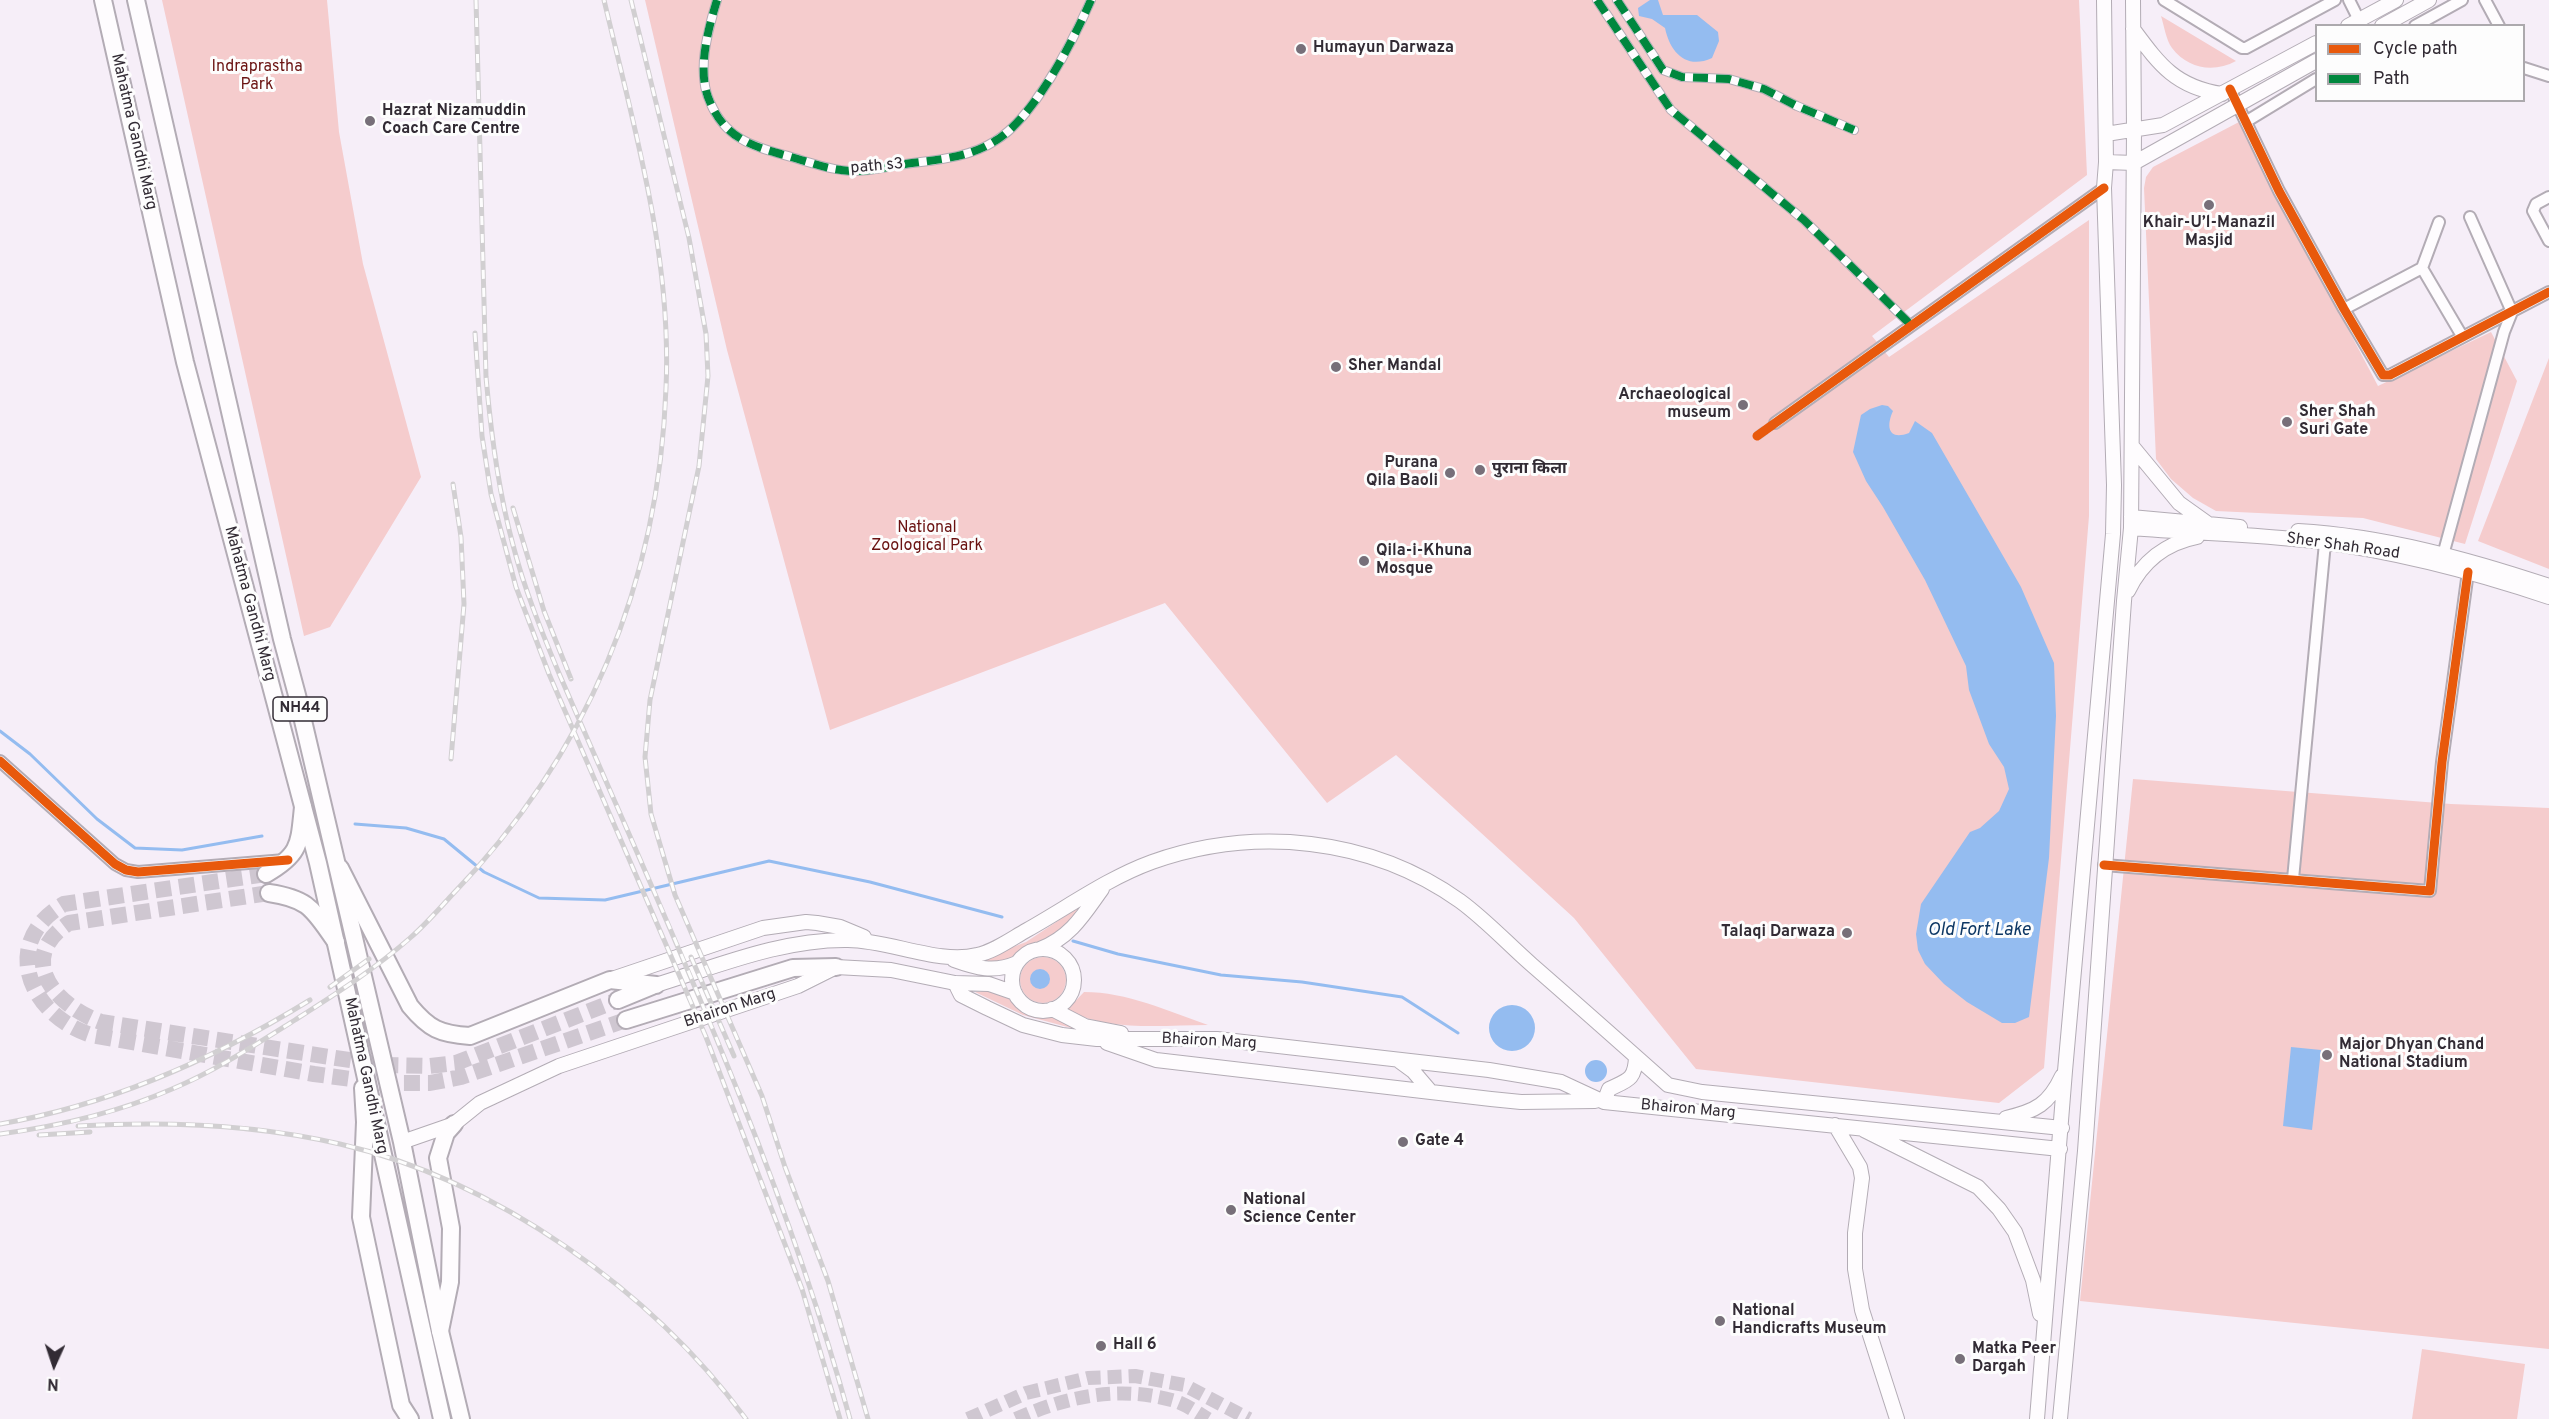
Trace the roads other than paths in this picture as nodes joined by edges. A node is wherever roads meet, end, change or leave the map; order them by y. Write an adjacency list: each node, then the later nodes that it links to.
1 (103, 0): 58 (main road, Mahatma Gandhi Marg)
2 (136, 0): 60 (main road, Mahatma Gandhi Marg / NH44)
3 (717, 0): 4 (street, path s3)
4 (1091, 0)
5 (1597, 0): 43 (street)
6 (1617, 0): 29 (street)
7 (2104, 0): 31 (main road)
8 (2133, 0): 20 (main road)
9 (2164, 0): 10 (street)
10 (2335, 0)
11 (2349, 0): 16 (street)
12 (2396, 0): 16 (main road)
13 (2428, 0): 17 (main road)
14 (2462, 0): 18 (street)
15 (2485, 0): 19 (street)
16 (2354, 23)
17 (2386, 24)
18 (2420, 24)
19 (2498, 24)
20 (2133, 29): 26 (main road); 30 (main road)
21 (2315, 44): 26 (main road)
22 (2315, 62): 27 (main road)
23 (2525, 69): 24 (street)
24 (2549, 76)
25 (2315, 80): 28 (street)
26 (2226, 91): 27 (street); 30 (main road)
27 (2238, 104): 28 (street); 33 (main road)
28 (2247, 121): 41 (street)
29 (1854, 130)
30 (2134, 131): 31 (main road); 33 (main road)
31 (2106, 134): 32 (main road)
32 (2106, 162): 33 (main road); 34 (main road)
33 (2134, 163): 46 (main road)
34 (2104, 188): 43 (street); 84 (main road)
35 (2549, 197): 38 (street)
36 (2470, 217): 42 (street)
37 (2439, 222): 39 (street)
38 (2549, 242)
39 (2422, 268): 41 (street); 44 (street)
40 (2549, 292): 42 (street)
41 (2344, 309): 44 (street)
42 (2512, 312): 44 (street); 52 (street)
43 (1911, 325): 45 (street)
44 (2462, 336)
45 (1775, 423)
46 (2132, 446): 47 (main road); 49 (main road)
47 (2131, 522): 48 (main road, Sher Shah Road); 56 (main road)
48 (2152, 524): 49 (main road, Sher Shah Road); 50 (main road, Sher Shah Road)
49 (2209, 524): 52 (main road, Sher Shah Road)
50 (2220, 535): 51 (main road, Sher Shah Road); 56 (main road)
51 (2325, 543): 53 (main road, Sher Shah Road); 63 (street)
52 (2443, 555): 54 (main road, Sher Shah Road)
53 (2468, 572): 55 (main road, Sher Shah Road); 63 (street)
54 (2549, 586)
55 (2549, 597)
56 (2124, 601): 61 (main road)
57 (0, 761): 59 (street)
58 (303, 807): 59 (main road); 67 (main road, Mahatma Gandhi Marg)
59 (288, 860): 62 (main road)
60 (336, 860): 72 (main road); 94 (main road, Mahatma Gandhi Marg / NH44)
61 (2104, 866): 63 (street); 103 (main road)
62 (266, 874)
63 (2293, 879)
64 (1105, 884): 68 (main road); 69 (main road, Bhairon Marg); 82 (main road, Bhairon Marg)
65 (269, 892): 67 (main road)
66 (871, 940): 69 (main road, Bhairon Marg); 72 (main road); 74 (main road, Bhairon Marg)
67 (336, 942): 81 (main road, Mahatma Gandhi Marg)
68 (1039, 949): 70 (main road); 77 (main road)
69 (946, 957): 70 (main road); 73 (main road)
70 (1017, 963): 75 (main road)
71 (836, 968): 73 (main road, Bhairon Marg); 78 (main road); 90 (main road, Bhairon Marg)
72 (610, 980): 74 (main road)
73 (948, 982): 75 (main road); 79 (main road, Bhairon Marg)
74 (656, 985): 76 (main road)
75 (1015, 993): 77 (main road)
76 (618, 1000)
77 (1052, 1009): 80 (main road)
78 (626, 1020)
79 (1097, 1039): 80 (main road, Bhairon Marg); 86 (main road)
80 (1156, 1039): 83 (main road, Bhairon Marg)
81 (361, 1052): 98 (main road); 99 (main road, Mahatma Gandhi Marg)
82 (1636, 1057): 85 (main road, Bhairon Marg); 87 (main road)
83 (1397, 1059): 86 (main road); 87 (main road, Bhairon Marg)
84 (2065, 1071): 89 (main road); 93 (main road)
85 (1668, 1085): 88 (main road); 89 (main road, Bhairon Marg)
86 (1431, 1092): 87 (main road)
87 (1602, 1102): 88 (main road, Bhairon Marg)
88 (1668, 1107): 91 (main road, Bhairon Marg)
89 (1996, 1120): 93 (main road, Bhairon Marg)
90 (454, 1124): 94 (main road, Bhairon Marg); 97 (main road)
91 (1835, 1125): 92 (main road, Bhairon Marg); 101 (main road)
92 (1856, 1126): 95 (main road, Bhairon Marg); 96 (main road)
93 (2062, 1128): 95 (main road)
94 (402, 1142): 97 (main road, Mahatma Gandhi Marg / NH44)
95 (2060, 1149): 96 (main road)
96 (2044, 1325): 102 (main road)
97 (440, 1331): 100 (main road, Mahatma Gandhi Marg / NH44)
98 (410, 1419)
99 (442, 1419)
100 (461, 1419)
101 (1897, 1419)
102 (2037, 1419)
103 (2060, 1419)

